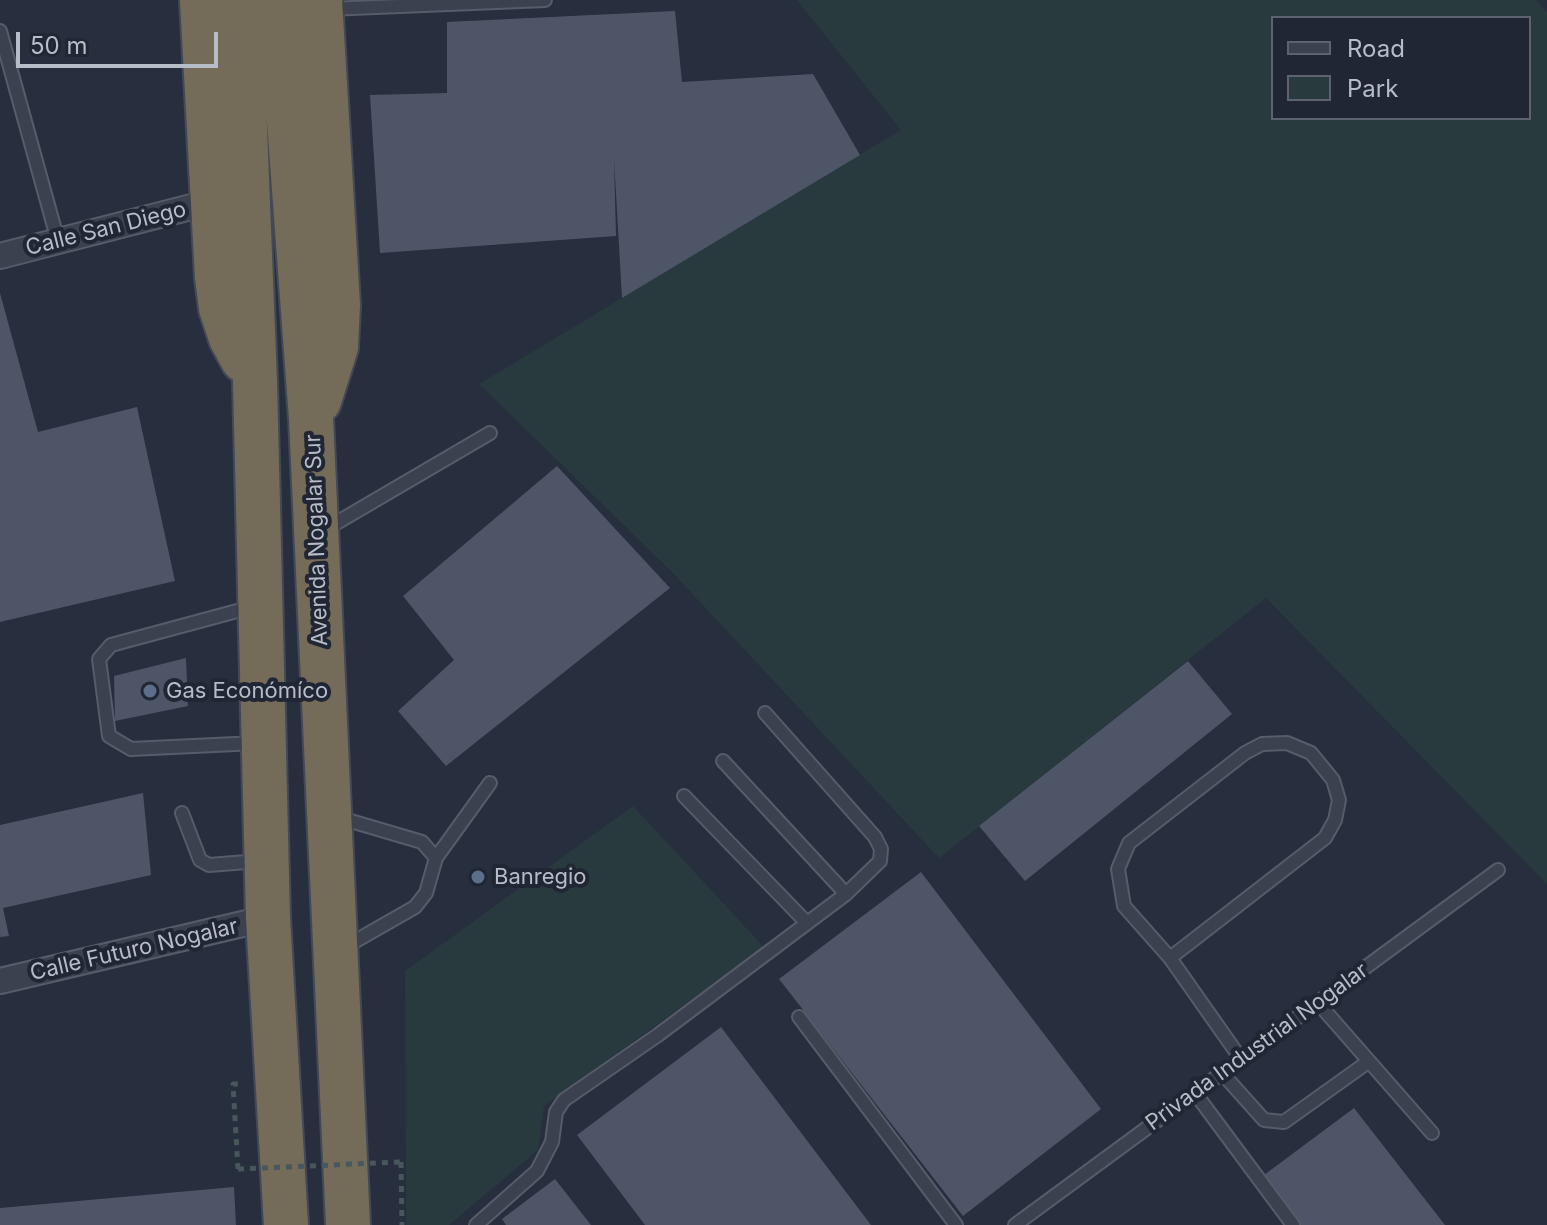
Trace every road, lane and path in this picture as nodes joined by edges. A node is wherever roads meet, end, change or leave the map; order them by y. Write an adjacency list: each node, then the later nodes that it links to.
1 (202, 0): 6 (highway)
2 (240, 0): 9 (highway)
3 (545, 0): 4 (lane)
4 (307, 3): 11 (highway, Avenida Nogalar Sur)
5 (0, 31): 7 (lane)
6 (211, 202): 7 (street, Calle San Diego); 9 (highway)
7 (58, 241): 8 (street, Calle San Diego)
8 (0, 256)
9 (255, 382): 12 (highway)
10 (490, 433): 11 (lane)
11 (316, 534): 19 (highway, Avenida Nogalar Sur)
12 (260, 605): 14 (highway); 14 (lane)
13 (765, 713): 23 (lane)
14 (264, 743): 21 (highway)
15 (723, 761): 23 (lane)
16 (490, 783): 20 (lane)
17 (684, 796): 25 (lane)
18 (182, 813): 21 (lane)
19 (329, 814): 20 (lane); 26 (highway, Avenida Nogalar Sur)
20 (436, 858): 26 (lane)
21 (267, 861): 24 (highway)
22 (1498, 870): 29 (lane, Privada Industrial Nogalar)
23 (846, 894): 25 (lane)
24 (268, 918): 28 (street, Calle Futuro Nogalar); 37 (highway)
25 (807, 923): 40 (lane)
26 (335, 953): 38 (highway, Avenida Nogalar Sur)
27 (1170, 958): 27 (lane); 31 (lane)
28 (0, 981)
29 (1318, 1003): 31 (lane, Privada Industrial Nogalar); 32 (lane)
30 (799, 1017): 41 (lane)
31 (1241, 1059): 33 (lane, Privada Industrial Nogalar)
32 (1368, 1062): 33 (lane); 35 (lane)
33 (1222, 1073): 34 (lane, Privada Industrial Nogalar)
34 (1195, 1093): 42 (lane, Privada Industrial Nogalar); 43 (lane)
35 (1432, 1133)
36 (238, 1169): 39 (path, bridge)
37 (286, 1225)
38 (348, 1225)
39 (402, 1225)
40 (476, 1225)
41 (956, 1225)
42 (1015, 1225)
43 (1293, 1225)

